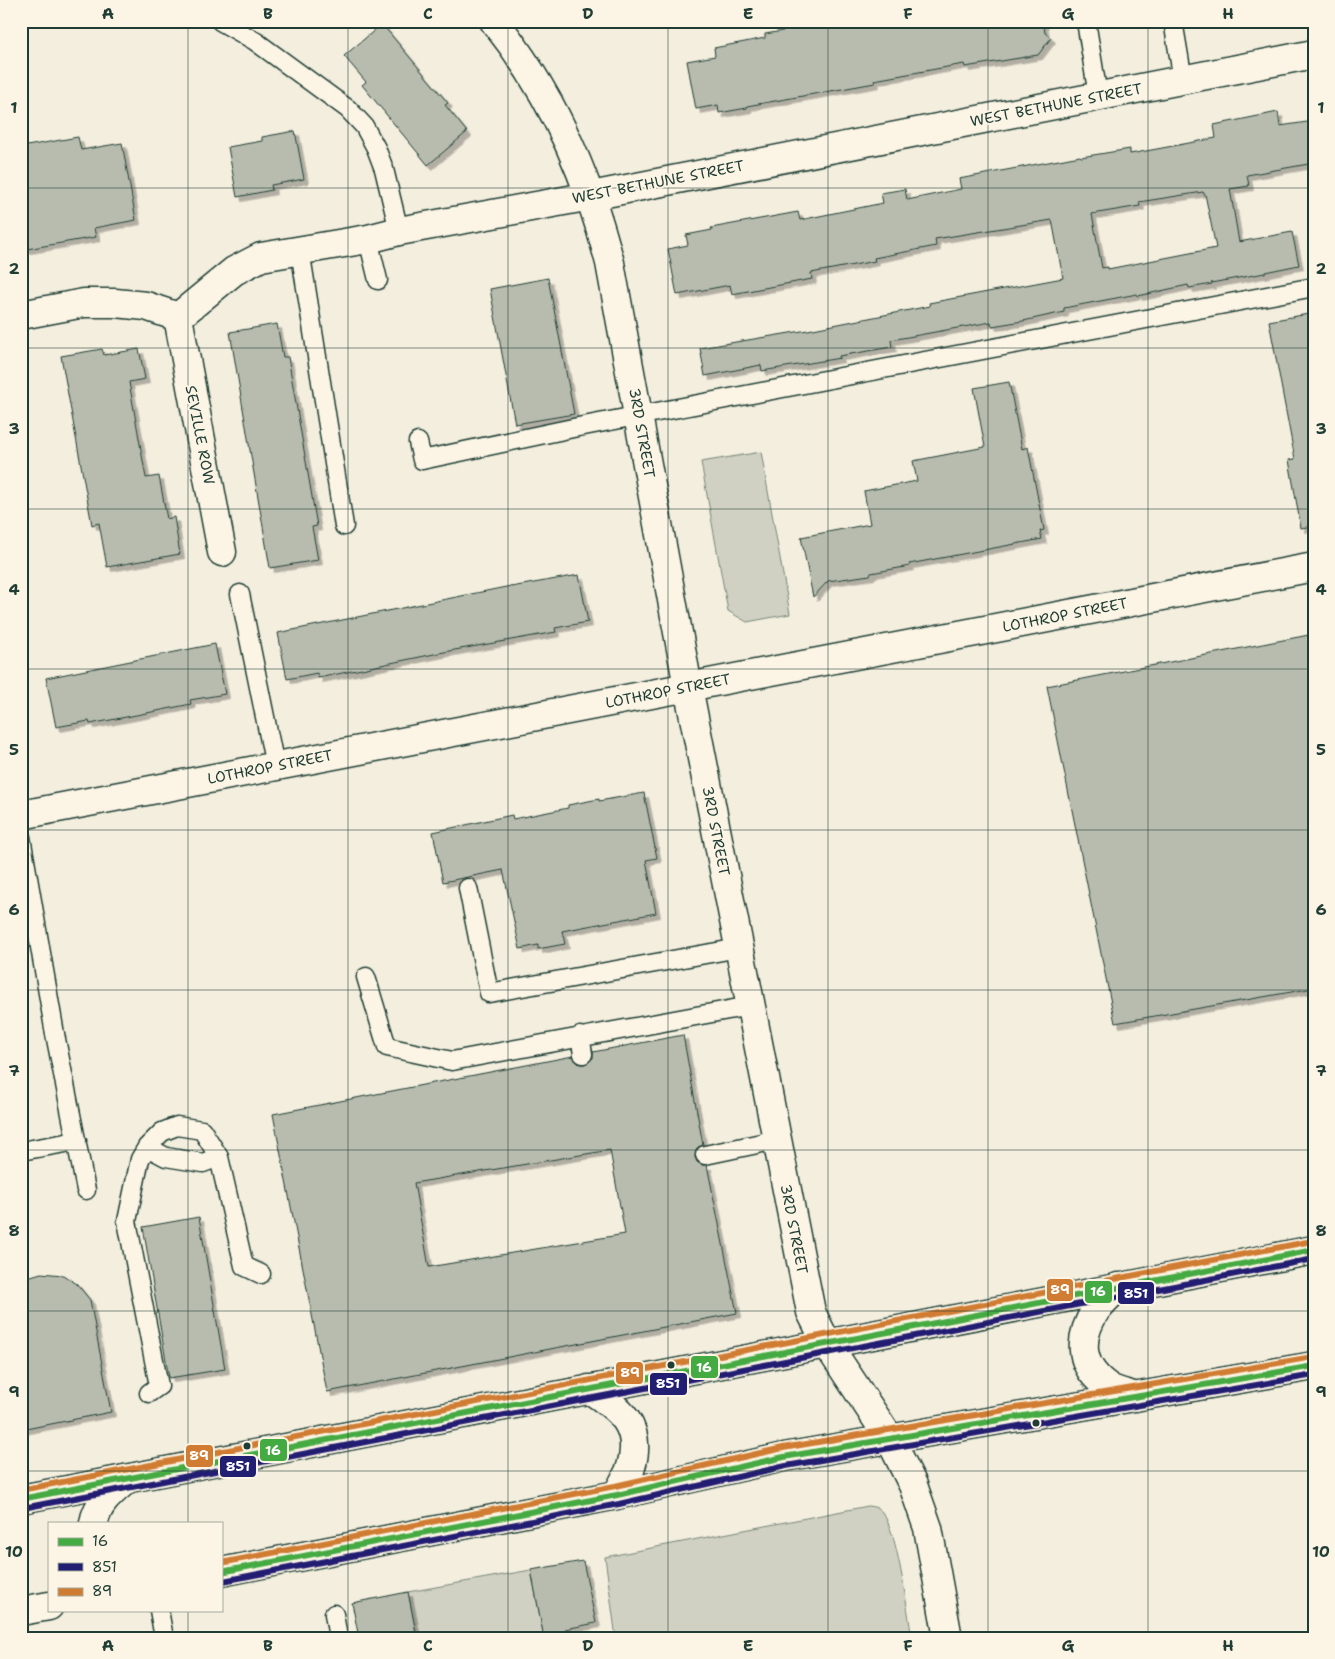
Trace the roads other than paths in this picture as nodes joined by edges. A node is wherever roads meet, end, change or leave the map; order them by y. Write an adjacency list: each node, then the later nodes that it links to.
1 (220, 21): 9 (lane)
2 (494, 21): 8 (street, 3RD STREET)
3 (1086, 21): 7 (lane)
4 (1173, 21): 6 (lane)
5 (1314, 54): 6 (street, WEST BETHUNE STREET)
6 (1183, 80): 7 (street, WEST BETHUNE STREET)
7 (1098, 96): 8 (street, WEST BETHUNE STREET)
8 (591, 196): 9 (street, WEST BETHUNE STREET); 16 (street, 3RD STREET)
9 (399, 231): 10 (street, WEST BETHUNE STREET)
10 (368, 239): 11 (street, WEST BETHUNE STREET); 12 (lane)
11 (300, 250): 15 (street, WEST BETHUNE STREET); 18 (lane)
12 (378, 280)
13 (1314, 287): 16 (lane)
14 (21, 315): 15 (street)
15 (178, 317): 19 (street, SEVILLE ROW)
16 (639, 417): 17 (lane); 22 (street, 3RD STREET)
17 (418, 442)
18 (344, 526)
19 (222, 552)
20 (1314, 567): 22 (street, LOTHROP STREET)
21 (240, 594): 23 (lane)
22 (688, 687): 23 (street, LOTHROP STREET); 27 (street, 3RD STREET)
23 (275, 766): 24 (street, LOTHROP STREET)
24 (21, 814)
25 (21, 837): 33 (lane)
26 (468, 888): 27 (lane)
27 (739, 948): 29 (street, 3RD STREET)
28 (366, 977): 30 (lane)
29 (750, 1006): 30 (lane); 32 (street, 3RD STREET)
30 (580, 1036): 31 (lane)
31 (583, 1054)
32 (776, 1140): 36 (lane); 42 (street, 3RD STREET)
33 (77, 1141): 35 (lane); 38 (lane)
34 (146, 1147): 37 (lane); 37 (lane); 45 (lane)
35 (21, 1150)
36 (705, 1155)
37 (219, 1157): 40 (lane)
38 (86, 1190)
39 (1314, 1250): 41 (street)
40 (261, 1274)
41 (1118, 1287): 42 (street); 46 (street)
42 (827, 1344): 44 (street); 47 (street, 3RD STREET)
43 (1314, 1366): 46 (street)
44 (589, 1389): 48 (street); 49 (street)
45 (149, 1394)
46 (1136, 1397): 47 (street)
47 (890, 1439): 49 (street); 59 (street, 3RD STREET)
48 (126, 1478): 50 (street); 51 (street)
49 (617, 1495): 52 (street)
50 (21, 1499)
51 (94, 1522)
52 (222, 1572)
53 (48, 1606): 54 (street)
54 (21, 1611)
55 (159, 1612): 57 (lane)
56 (334, 1614): 58 (lane)
57 (164, 1638)
58 (338, 1638)
59 (948, 1638)

